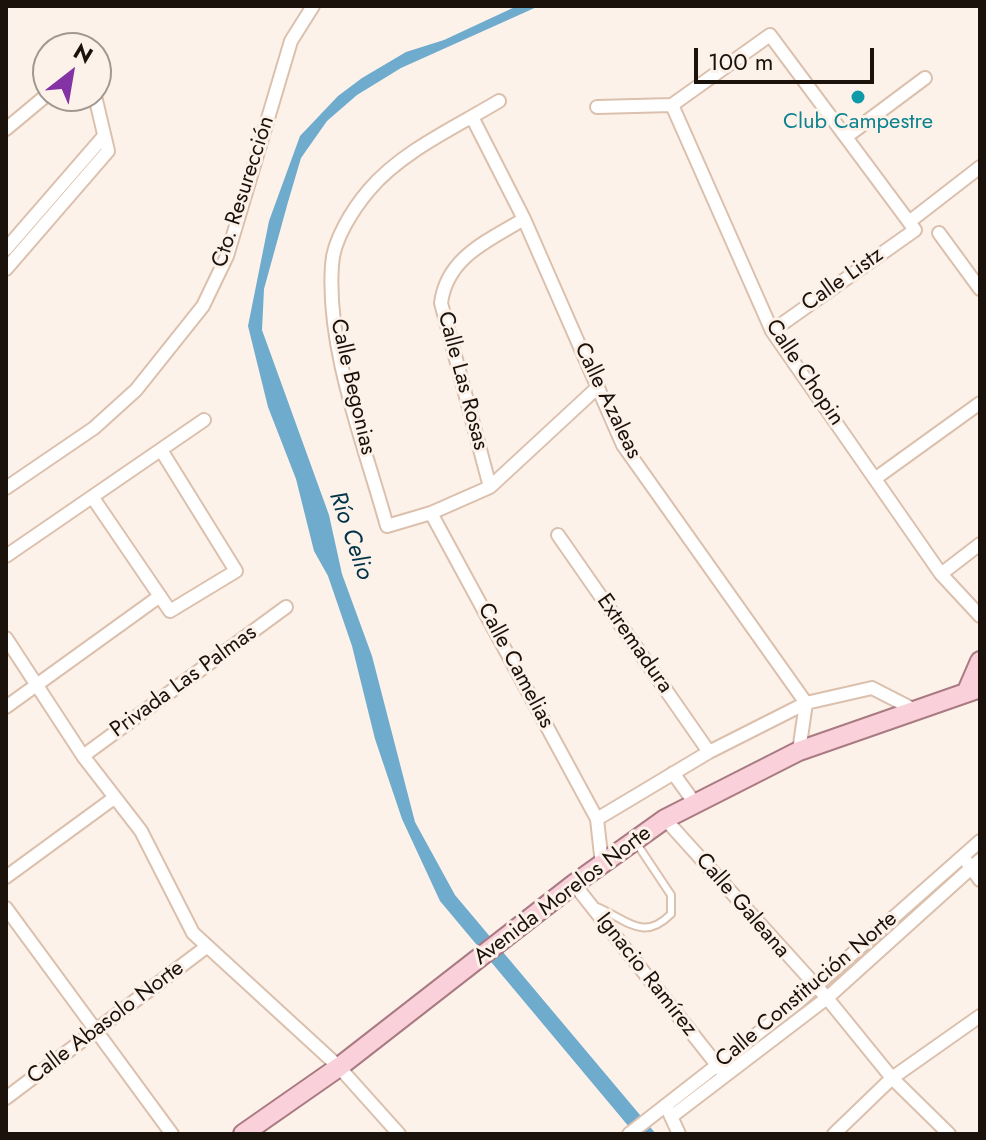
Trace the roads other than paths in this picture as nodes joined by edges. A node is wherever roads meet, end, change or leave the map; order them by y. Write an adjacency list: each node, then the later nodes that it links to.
1 (313, 6): 26 (street, Cto. Resurección)
2 (925, 78): 11 (street)
3 (499, 101): 8 (street, Calle Begonias)
4 (672, 105): 6 (street); 11 (street); 19 (street, Calle Chopin)
5 (32, 107): 9 (street)
6 (597, 107)
7 (99, 112): 10 (street)
8 (472, 117): 13 (street, Calle Azaleas); 28 (street, Calle Begonias)
9 (6, 129)
10 (104, 136): 16 (street); 17 (street)
11 (846, 137): 14 (street)
12 (980, 167): 14 (street, Calle Listz)
13 (524, 219): 20 (street, Calle Azaleas); 25 (street, Calle Las Rosas)
14 (912, 226): 19 (street, Calle Listz)
15 (939, 233): 18 (street)
16 (6, 249)
17 (6, 269)
18 (980, 289)
19 (772, 331): 24 (street, Calle Chopin)
20 (598, 387): 25 (street); 40 (street, Calle Azaleas)
21 (980, 403): 24 (street)
22 (204, 420): 23 (street)
23 (161, 450): 27 (street); 33 (street)
24 (876, 478): 32 (street, Calle Chopin)
25 (490, 487): 28 (street)
26 (6, 488)
27 (93, 498): 31 (street); 33 (street)
28 (431, 513): 49 (street, Calle Camelias)
29 (558, 535): 44 (street, Extremadura)
30 (980, 544): 32 (street)
31 (6, 556)
32 (941, 574): 35 (street, Calle Chopin)
33 (160, 596): 38 (street)
34 (286, 607): 45 (street, Privada Las Palmas)
35 (980, 616)
36 (6, 638): 38 (street)
37 (980, 661): 39 (main road)
38 (37, 685): 41 (street); 45 (street)
39 (974, 689): 42 (main road, Avenida Morelos Norte)
40 (806, 703): 42 (street, Avenida Morelos Norte); 43 (street); 44 (street, Avenida Morelos Norte)
41 (6, 707)
42 (913, 709): 43 (main road, Avenida Morelos Norte)
43 (799, 751): 48 (main road, Avenida Morelos Norte)
44 (709, 752): 46 (street, Avenida Morelos Norte)
45 (83, 756): 47 (street)
46 (673, 773): 48 (street); 49 (street, Avenida Morelos Norte)
47 (114, 798): 56 (street); 61 (street)
48 (694, 802): 50 (main road, Avenida Morelos Norte)
49 (597, 819): 54 (street)
50 (665, 819): 51 (main road, Avenida Morelos Norte); 62 (street, Calle Galeana)
51 (635, 840): 54 (main road, Avenida Morelos Norte); 59 (lane)
52 (980, 841): 53 (street, Calle Constitución Norte)
53 (962, 856): 55 (street); 62 (street, Calle Constitución Norte)
54 (602, 864): 58 (main road, Avenida Morelos Norte)
55 (975, 864): 57 (street); 63 (street, Calle Constitución Norte)
56 (6, 877)
57 (980, 880)
58 (574, 884): 59 (street, Ignacio Ramírez); 66 (main road, Avenida Morelos Norte)
59 (590, 904): 67 (street, Ignacio Ramírez)
60 (6, 908): 65 (street)
61 (205, 948): 65 (street, Calle Abasolo Norte); 66 (street)
62 (814, 988): 63 (street, Calle Galeana); 67 (street, Calle Constitución Norte)
63 (827, 998): 67 (street, Calle Constitución Norte); 68 (street, Calle Galeana)
64 (980, 1016): 68 (street)
65 (96, 1033): 69 (street, Calle Abasolo Norte); 71 (street)
66 (339, 1067): 72 (main road, Avenida Morelos Norte); 73 (street)
67 (721, 1069): 70 (street, Calle Constitución Norte)
68 (892, 1078): 76 (street); 77 (street, Calle Galeana)
69 (6, 1098)
70 (668, 1111): 74 (street, Calle Constitución Norte); 75 (street)
71 (172, 1134)
72 (243, 1134)
73 (399, 1134)
74 (629, 1134)
75 (679, 1134)
76 (834, 1134)
77 (949, 1134)

